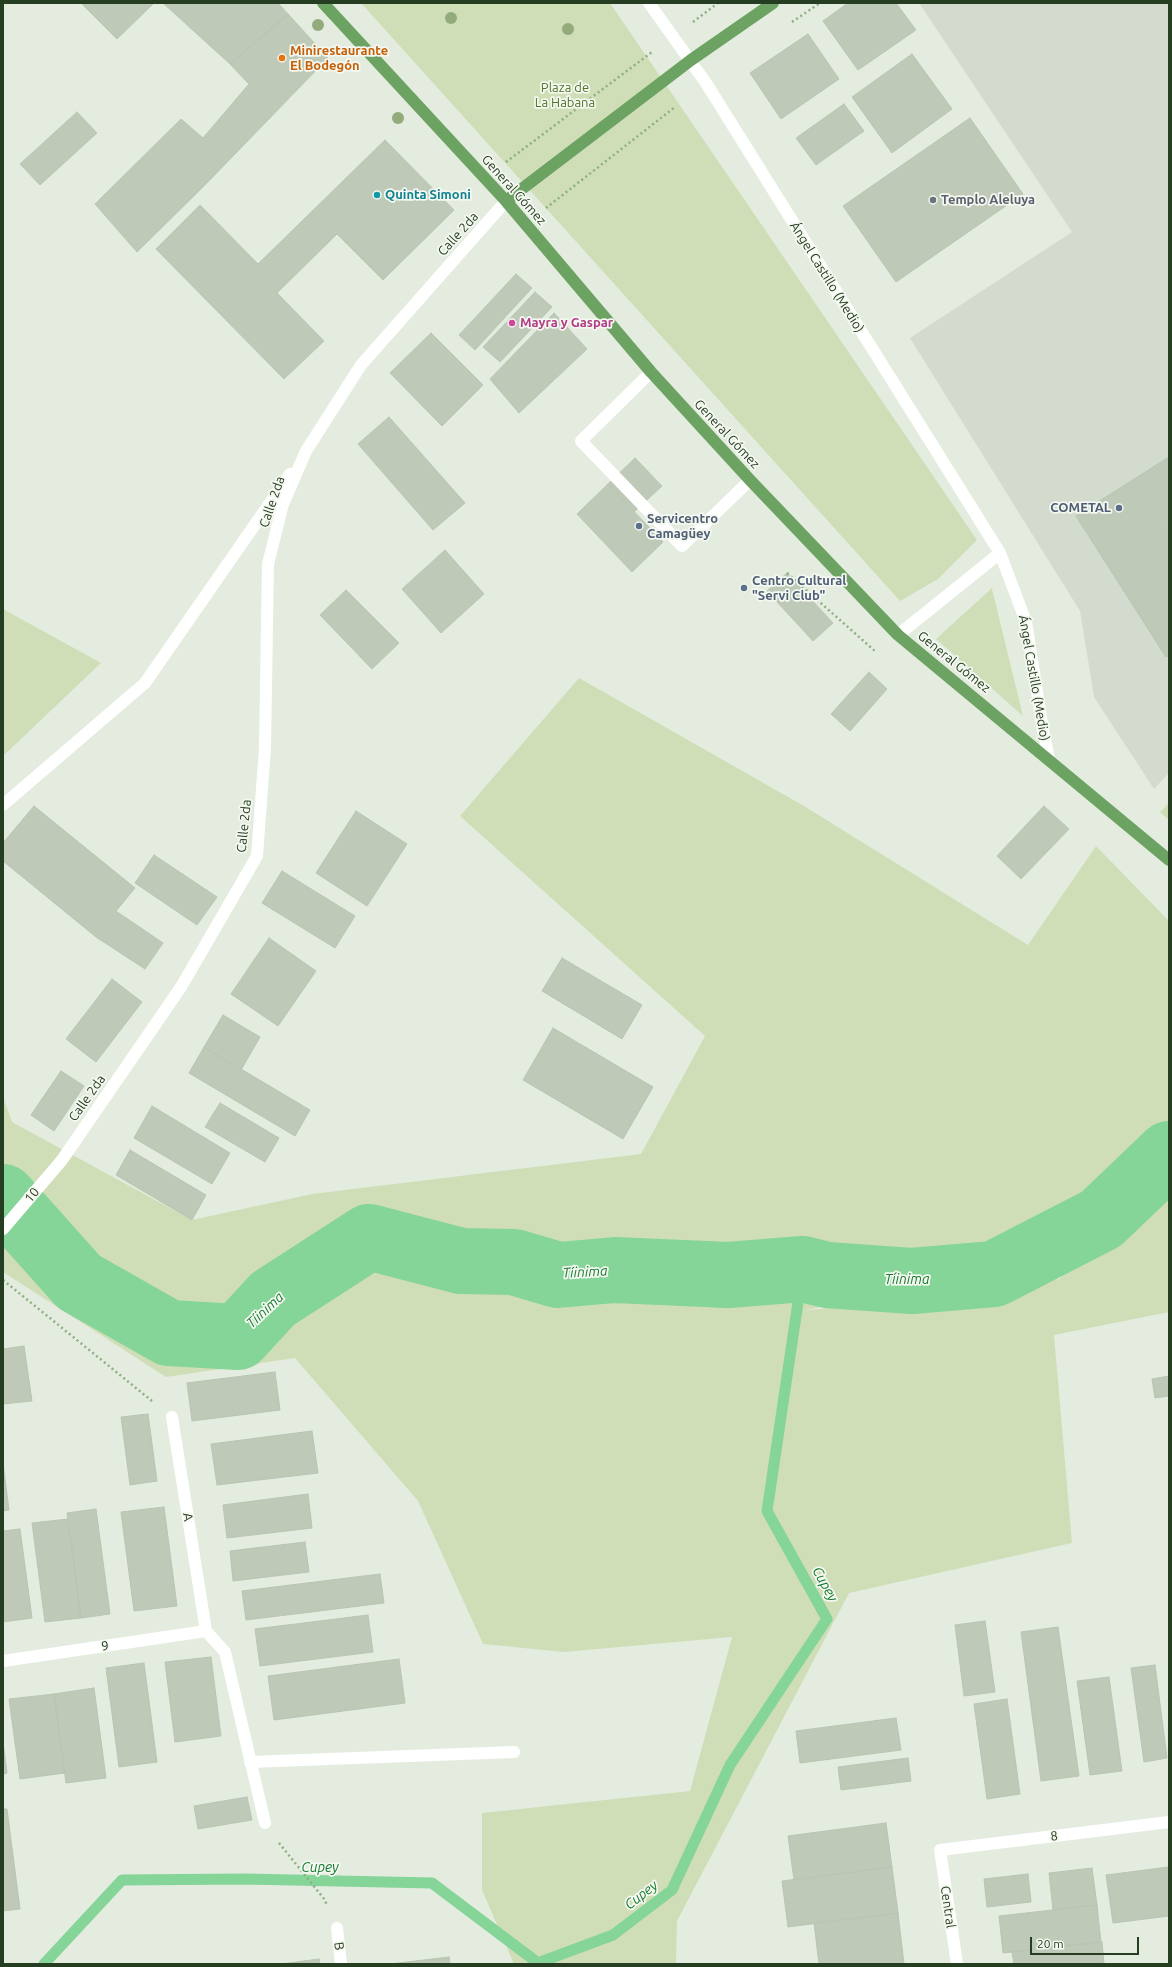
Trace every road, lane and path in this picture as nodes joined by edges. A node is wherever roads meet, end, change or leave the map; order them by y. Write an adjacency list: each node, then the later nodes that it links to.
1 (324, 3): 11 (main road, General Gómez)
2 (649, 3): 7 (street, Ángel Castillo (Medio))
3 (718, 3): 7 (path)
4 (773, 3): 8 (main road, Calle 2da)
5 (820, 3): 6 (path)
6 (788, 25)
7 (673, 36): 8 (street, Ángel Castillo (Medio)); 10 (path)
8 (691, 60): 9 (street, Ángel Castillo (Medio)); 11 (main road, Calle 2da)
9 (706, 83): 12 (path); 16 (street, Ángel Castillo (Medio))
10 (505, 163)
11 (506, 201): 13 (main road, General Gómez); 14 (street, Calle 2da)
12 (546, 208)
13 (651, 372): 15 (main road, General Gómez); 15 (street)
14 (306, 451): 19 (street); 21 (street, Calle 2da)
15 (750, 480): 17 (main road, General Gómez)
16 (1000, 553): 17 (street); 18 (street, Ángel Castillo (Medio))
17 (898, 635): 18 (main road, General Gómez)
18 (1049, 759): 20 (main road, General Gómez)
19 (3, 805)
20 (1169, 860)
21 (62, 1160): 22 (street, 10)
22 (3, 1229)
23 (3, 1280): 24 (path)
24 (172, 1417): 25 (street, A)
25 (206, 1631): 26 (street, 9); 28 (street)
26 (3, 1661)
27 (514, 1752): 28 (street)
28 (250, 1762): 30 (street)
29 (1169, 1822): 32 (street, 8)
30 (265, 1823)
31 (281, 1846): 33 (path)
32 (940, 1850): 36 (street, Central)
33 (325, 1900)
34 (337, 1928): 35 (street, B)
35 (341, 1964)
36 (957, 1964)

